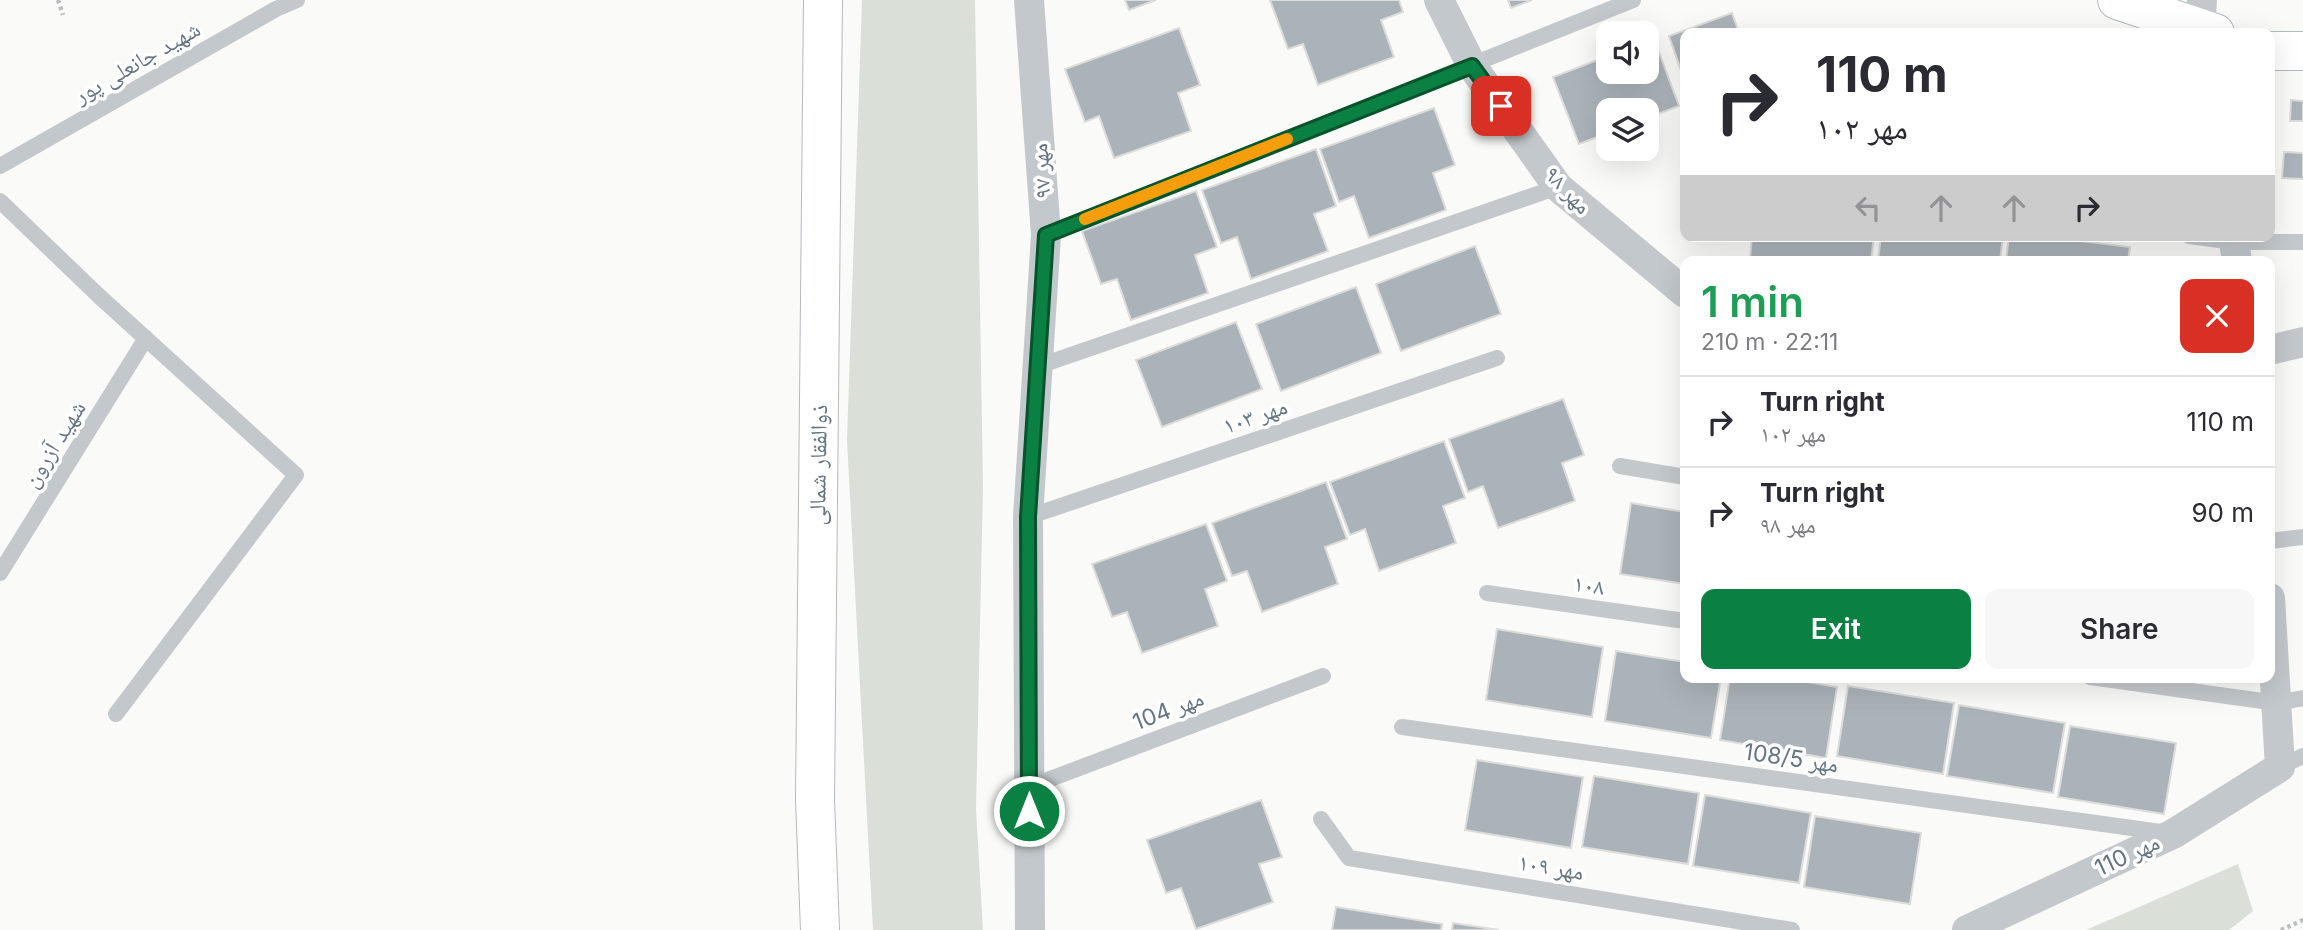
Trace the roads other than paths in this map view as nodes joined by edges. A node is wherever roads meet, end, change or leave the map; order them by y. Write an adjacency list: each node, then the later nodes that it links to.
1 (297, 0): 11 (lane, شهید جانعلی پور)
2 (823, 0): 43 (street, ذوالفقار شمالی)
3 (1029, 0): 15 (street, مهر ۹۷)
4 (1439, 0): 10 (street, مهر ۹۸)
5 (1633, 0): 10 (lane)
6 (2117, 0): 7 (street)
7 (2204, 24)
8 (2275, 51): 9 (street)
9 (2303, 51)
10 (1472, 66): 12 (street, مهر ۹۸); 15 (lane)
11 (0, 166)
12 (1558, 187): 19 (street, مهر ۹۸); 24 (lane)
13 (4, 204): 14 (lane); 20 (lane)
14 (0, 223)
15 (1046, 235): 24 (street, مهر ۹۷)
16 (2217, 242): 18 (lane)
17 (2303, 242): 18 (lane)
18 (2235, 246)
19 (1680, 289)
20 (146, 338): 30 (lane, شهید آزرون); 37 (lane)
21 (2303, 342): 22 (street)
22 (2275, 349)
23 (1497, 358): 27 (lane, مهر ۱۰۳)
24 (1037, 367): 27 (street, مهر ۹۷)
25 (1620, 466): 26 (lane)
26 (1680, 476)
27 (1028, 517): 40 (street, مهر ۹۷)
28 (2303, 537): 29 (lane)
29 (2275, 540)
30 (0, 573)
31 (1487, 593): 32 (lane, ۱۰۸)
32 (1680, 620)
33 (2275, 624): 36 (street)
34 (1323, 676): 40 (lane, مهر 104)
35 (2140, 683): 36 (lane)
36 (2290, 701): 39 (street)
37 (116, 713)
38 (1402, 727): 42 (lane, مهر 108/5)
39 (2291, 762): 42 (street, مهر 110)
40 (1029, 787): 44 (street, مهر ۹۷)
41 (1321, 820): 45 (lane, مهر ۱۰۹)
42 (2174, 834): 46 (street, مهر 110)
43 (820, 930)
44 (1030, 930)
45 (1792, 930)
46 (1966, 930)

